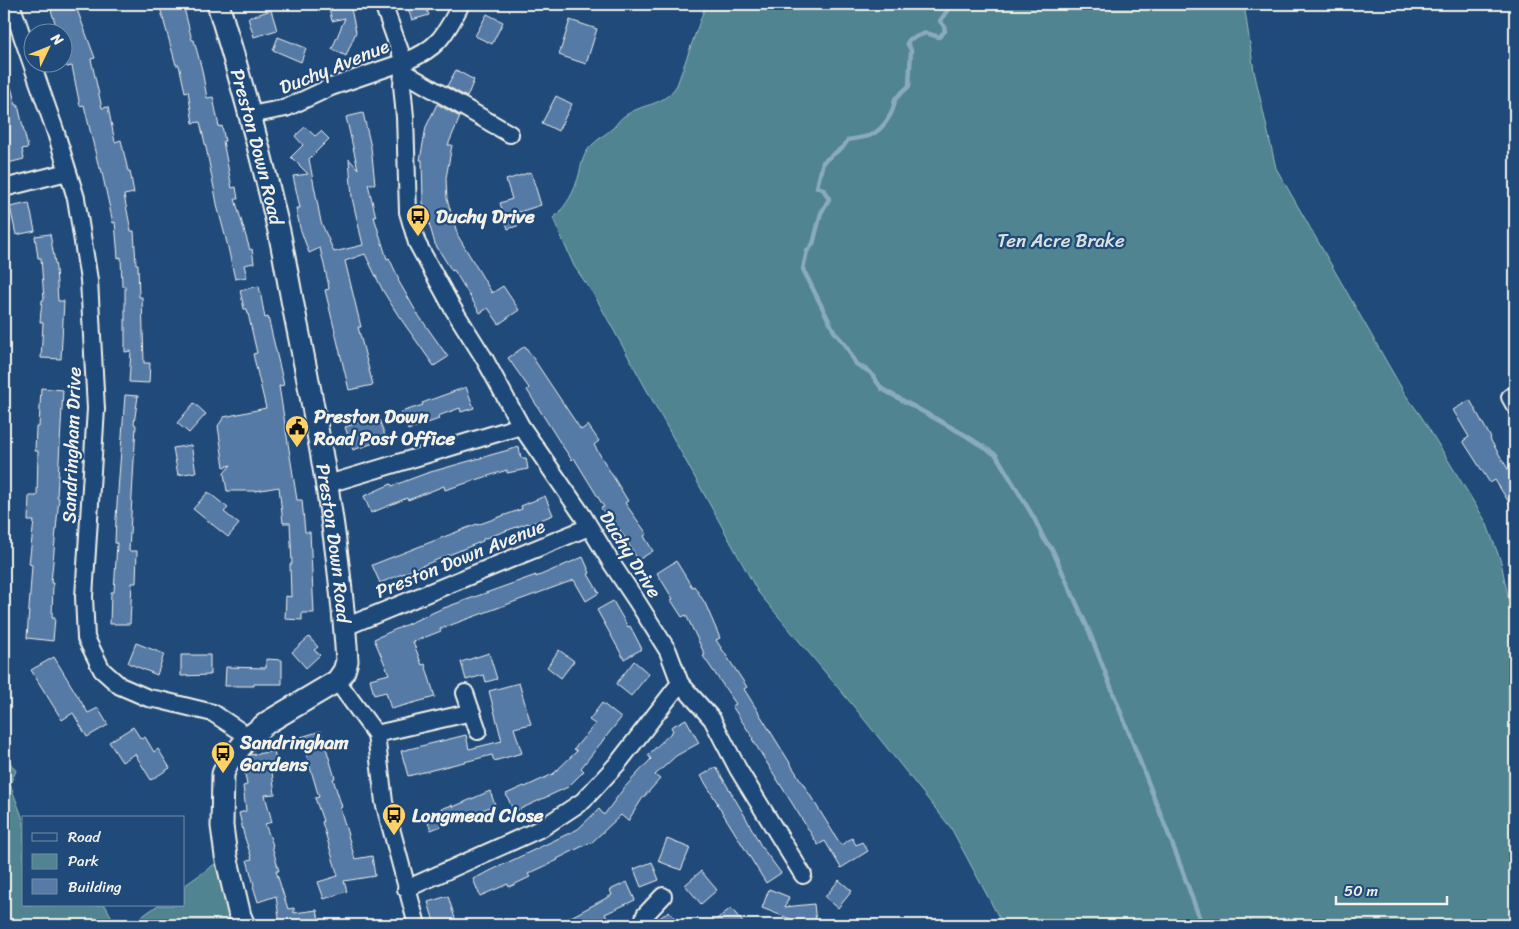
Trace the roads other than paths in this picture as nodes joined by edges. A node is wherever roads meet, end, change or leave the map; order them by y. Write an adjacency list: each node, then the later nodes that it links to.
1 (11, 4): 8 (street, Sandringham Drive)
2 (218, 4): 6 (street, Preston Down Road)
3 (383, 4): 5 (street, Duchy Avenue)
4 (461, 4): 5 (street)
5 (404, 67): 6 (street, Duchy Avenue); 7 (street); 10 (street, Duchy Drive)
6 (250, 115): 11 (street, Preston Down Road)
7 (510, 134)
8 (67, 172): 9 (street); 20 (street, Sandringham Drive)
9 (4, 188)
10 (522, 426): 11 (street); 12 (street, Duchy Drive)
11 (328, 484): 13 (street, Preston Down Road)
12 (589, 526): 13 (street, Preston Down Avenue); 15 (street, Duchy Drive)
13 (345, 626): 14 (street, Preston Down Road)
14 (337, 681): 19 (street); 20 (street)
15 (680, 683): 21 (street, Duchy Drive); 22 (street)
16 (465, 693): 17 (street)
17 (472, 712): 18 (street); 19 (street)
18 (478, 731)
19 (376, 734): 22 (street)
20 (250, 737): 24 (street)
21 (803, 876)
22 (406, 890): 25 (street)
23 (663, 896): 26 (street)
24 (244, 925)
25 (417, 925)
26 (642, 925)

